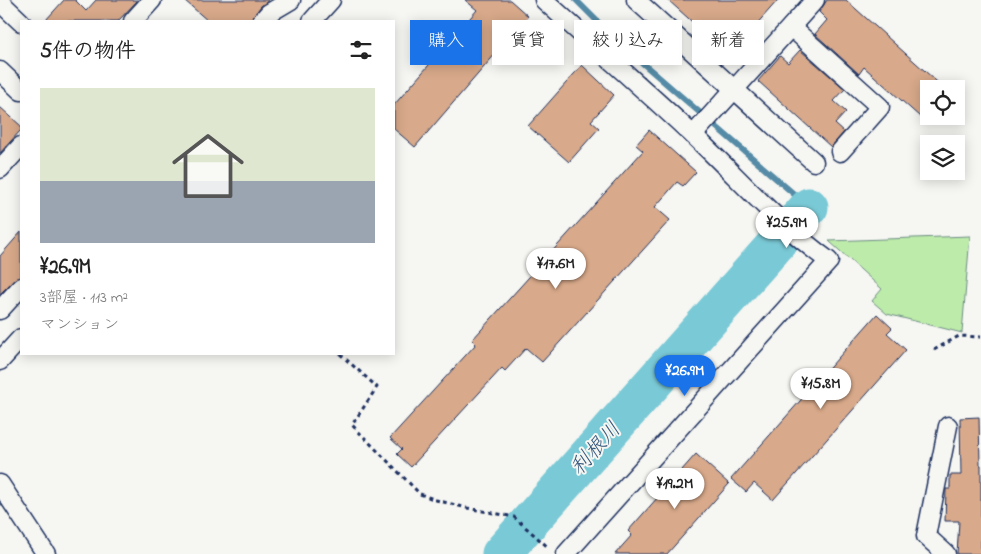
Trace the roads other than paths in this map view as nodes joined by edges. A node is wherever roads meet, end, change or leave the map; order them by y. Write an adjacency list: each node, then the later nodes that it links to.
1 (152, 0): 7 (street)
2 (290, 0): 8 (street)
3 (332, 0): 9 (street)
4 (544, 0): 14 (street)
5 (636, 0): 13 (street)
6 (815, 0): 10 (street)
7 (134, 20)
8 (263, 20)
9 (313, 20)
10 (791, 26): 13 (street); 16 (street)
11 (0, 71): 12 (street)
12 (20, 90)
13 (735, 90): 14 (street); 17 (street)
14 (693, 135): 26 (street)
15 (20, 147): 18 (street)
16 (840, 152)
17 (814, 162)
18 (0, 170)
19 (20, 288): 20 (street)
20 (0, 310)
21 (20, 339): 22 (street)
22 (0, 361)
23 (948, 426): 27 (street)
24 (0, 484): 25 (street)
25 (46, 554)
26 (566, 554)
27 (946, 554)

